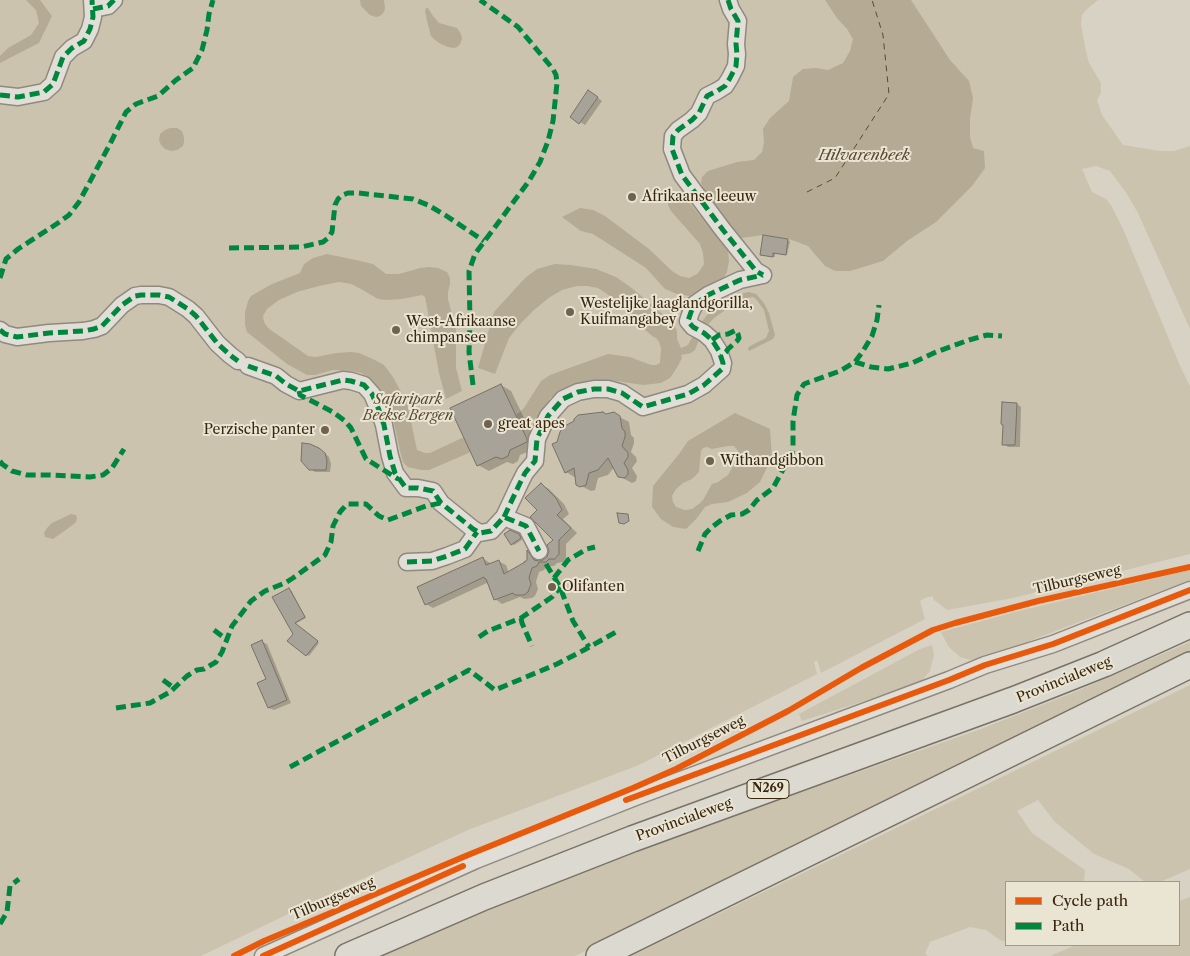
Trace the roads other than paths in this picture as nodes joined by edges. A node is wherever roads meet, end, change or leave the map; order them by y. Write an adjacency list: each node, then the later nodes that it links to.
1 (114, 0): 3 (street)
2 (728, 0): 6 (street)
3 (92, 4): 4 (street)
4 (0, 95)
5 (0, 330): 7 (street)
6 (504, 517): 7 (street); 8 (street)
7 (477, 532): 9 (street)
8 (539, 550)
9 (408, 562)
10 (1190, 590): 13 (street, Tilburgseweg)
11 (1190, 625): 14 (highway, Provincialeweg / N269)
12 (1190, 665): 15 (highway)
13 (263, 956)
14 (348, 956)
15 (599, 956)

